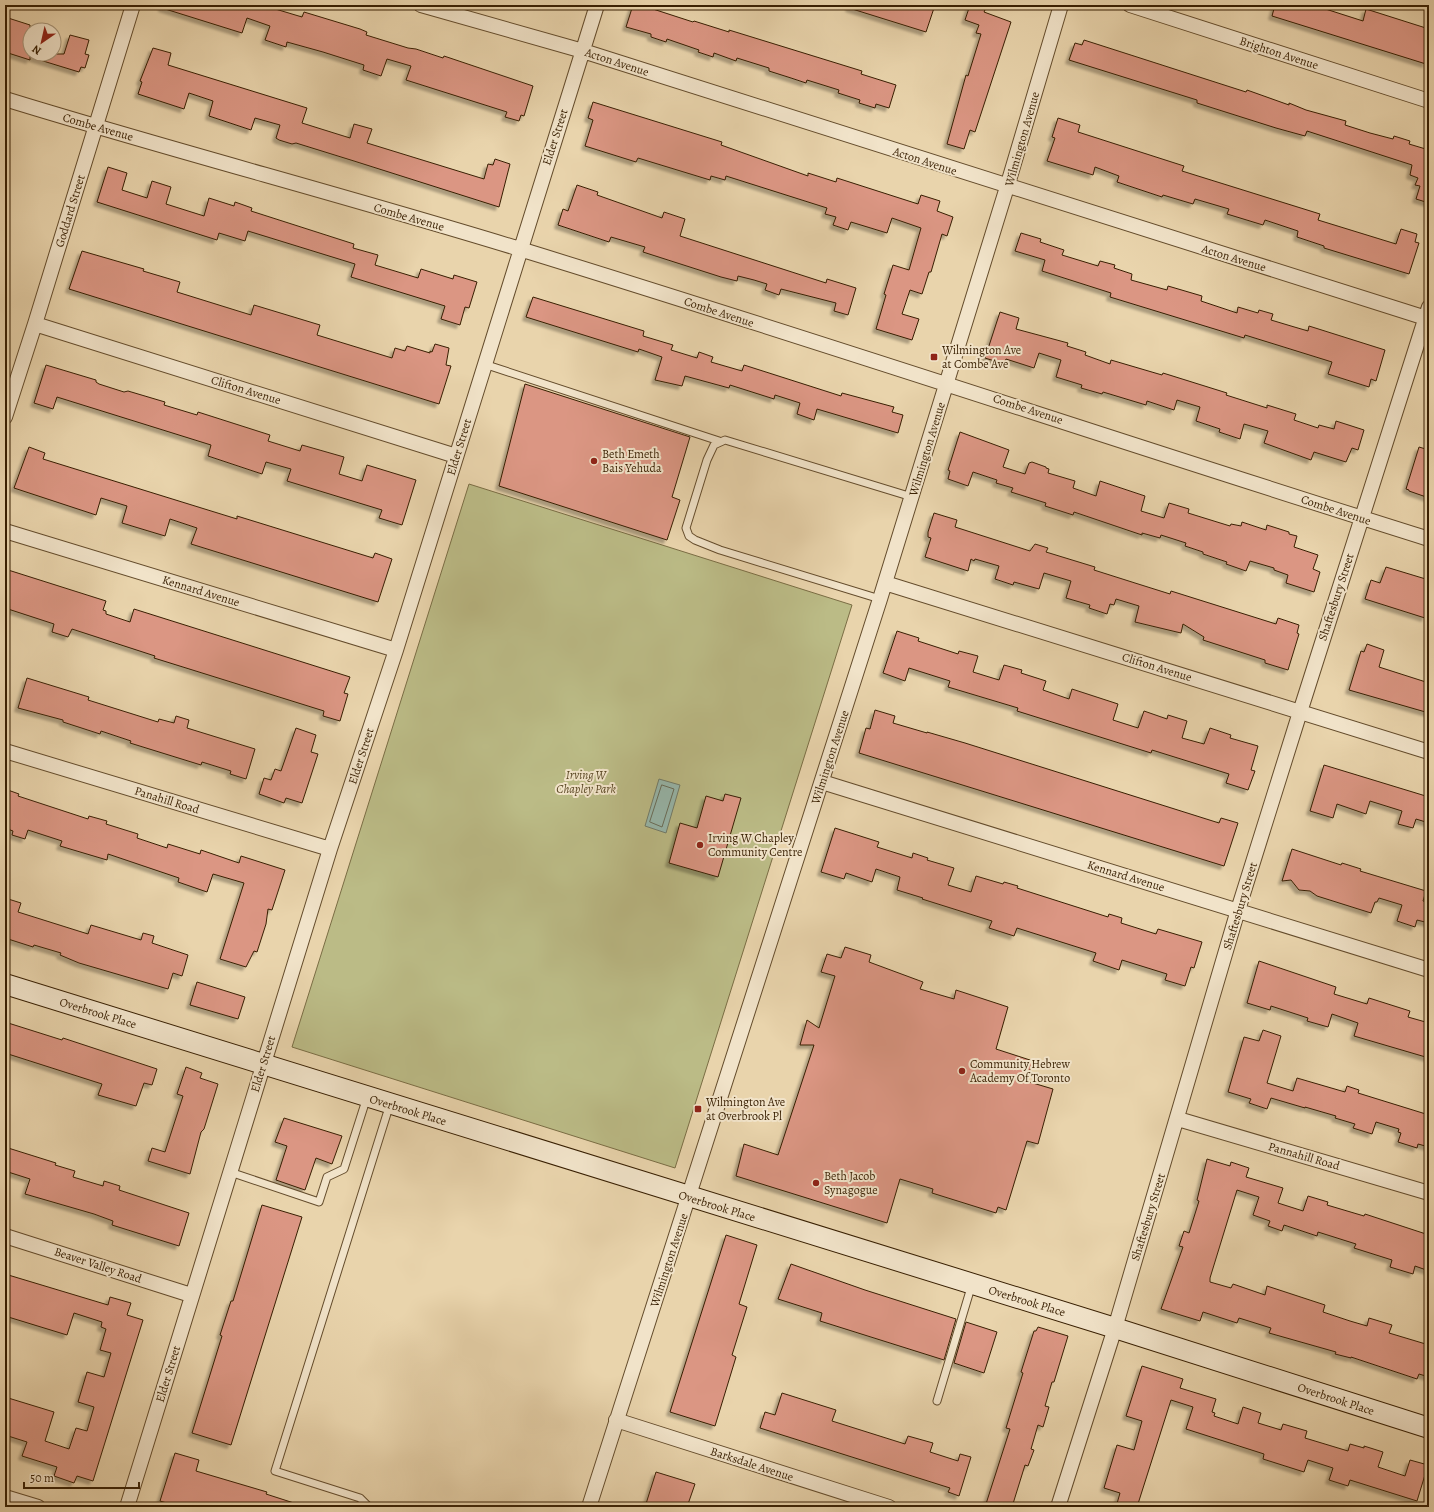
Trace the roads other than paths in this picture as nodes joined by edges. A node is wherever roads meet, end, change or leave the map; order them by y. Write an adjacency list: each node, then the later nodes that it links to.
1 (133, 5): 9 (street, Goddard Street)
2 (421, 5): 6 (street, Acton Avenue)
3 (597, 5): 6 (street, Elder Street)
4 (1061, 5): 10 (street, Wilmington Avenue)
5 (1130, 5): 8 (street, Brighton Avenue)
6 (583, 51): 10 (street, Acton Avenue); 11 (street, Elder Street)
7 (5, 99): 9 (street, Combe Avenue)
8 (1429, 101)
9 (95, 127): 11 (street, Combe Avenue); 13 (street, Goddard Street)
10 (1007, 187): 12 (street, Acton Avenue); 15 (street, Wilmington Avenue)
11 (520, 249): 14 (street, Elder Street); 15 (street, Combe Avenue)
12 (1428, 315): 20 (street, Shaftesbury Street)
13 (36, 324): 16 (street, Goddard Street); 18 (street, Clifton Avenue)
14 (484, 364): 17 (lane); 18 (street, Elder Street)
15 (948, 383): 19 (street, Wilmington Avenue); 20 (street, Combe Avenue)
16 (5, 417)
17 (719, 441): 19 (lane); 24 (lane)
18 (456, 456): 25 (street, Elder Street)
19 (912, 497): 23 (street, Wilmington Avenue)
20 (1362, 518): 22 (street, Combe Avenue); 26 (street, Shaftesbury Street)
21 (5, 532): 25 (street, Kennard Avenue)
22 (1429, 539)
23 (886, 583): 24 (street, Wilmington Avenue); 26 (street, Clifton Avenue)
24 (880, 599): 29 (street, Wilmington Avenue)
25 (396, 650): 30 (street, Elder Street)
26 (1300, 712): 28 (street, Clifton Avenue); 31 (street, Shaftesbury Street)
27 (5, 751): 30 (street, Panahill Road)
28 (1429, 752)
29 (822, 782): 31 (street, Kennard Avenue); 40 (street, Wilmington Avenue)
30 (330, 849): 34 (street, Elder Street)
31 (1238, 910): 32 (street, Kennard Avenue); 37 (street, Shaftesbury Street)
32 (1429, 970)
33 (5, 984): 34 (street, Overbrook Place)
34 (263, 1065): 35 (street, Overbrook Place); 38 (street, Elder Street)
35 (367, 1097): 36 (street, Overbrook Place); 38 (lane)
36 (390, 1104): 40 (street, Overbrook Place); 51 (lane)
37 (1178, 1119): 39 (street, Pannahill Road); 44 (street, Shaftesbury Street)
38 (230, 1172): 43 (street, Elder Street)
39 (1429, 1193)
40 (689, 1198): 42 (street, Overbrook Place); 46 (street, Wilmington Avenue)
41 (5, 1236): 43 (street, Beaver Valley Road)
42 (972, 1284): 44 (street, Overbrook Place); 45 (lane)
43 (191, 1296): 50 (street, Elder Street)
44 (1115, 1328): 47 (street, Overbrook Place); 54 (street, Shaftesbury Street)
45 (937, 1401)
46 (616, 1420): 52 (street, Wilmington Avenue); 53 (street, Barksdale Avenue)
47 (1429, 1428)
48 (5, 1497): 49 (street)
49 (38, 1507)
50 (127, 1507)
51 (369, 1507)
52 (589, 1507)
53 (889, 1507)
54 (1058, 1507)

